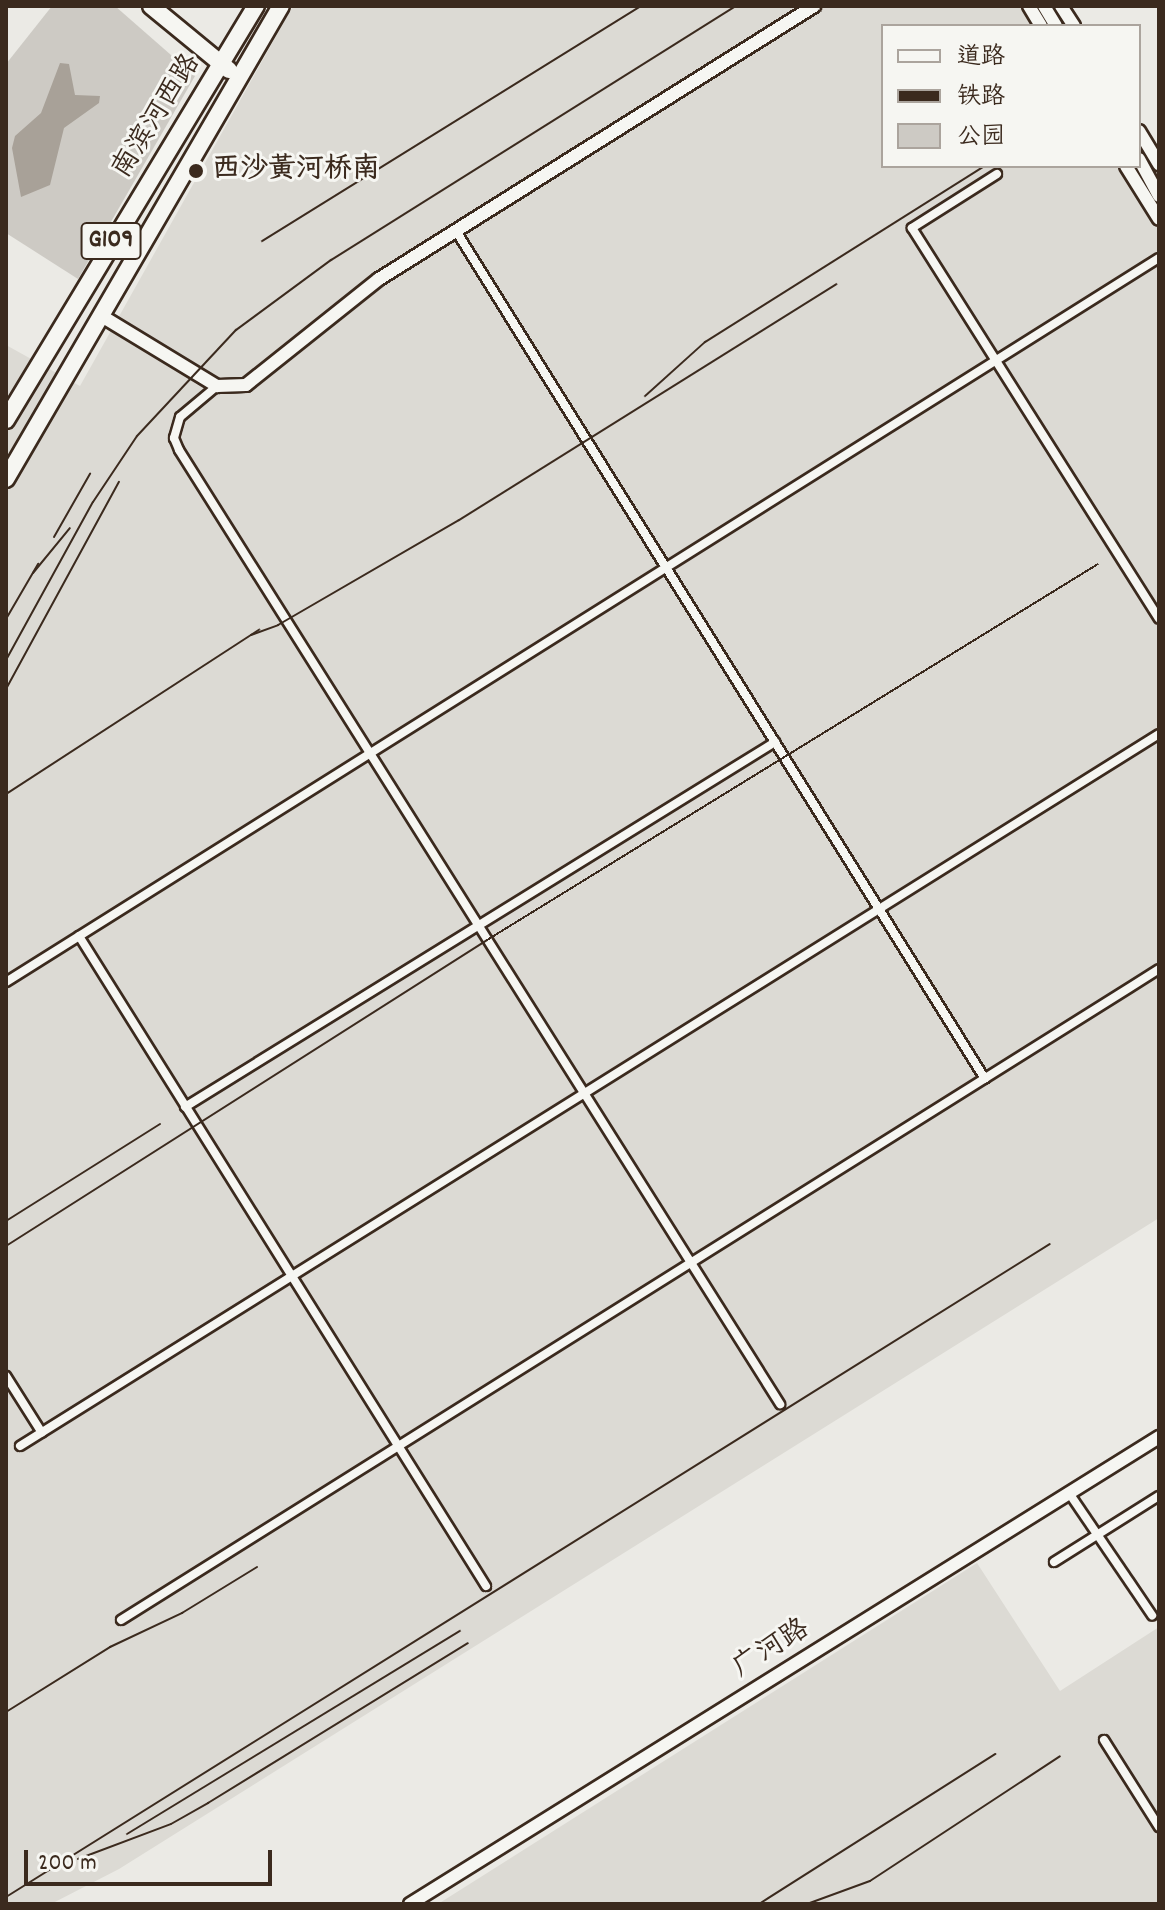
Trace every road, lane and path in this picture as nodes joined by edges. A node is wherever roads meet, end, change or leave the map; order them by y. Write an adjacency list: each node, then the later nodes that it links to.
1 (151, 6): 11 (highway)
2 (256, 6): 11 (highway, 南滨河西路)
3 (281, 6): 12 (highway, 南滨河西路)
4 (814, 6): 22 (street)
5 (1029, 6): 8 (street)
6 (1044, 6): 9 (street)
7 (1061, 6): 10 (street)
8 (1040, 24)
9 (1055, 24)
10 (1073, 24)
11 (221, 65): 12 (highway); 27 (highway, 南滨河西路 / G109)
12 (240, 78): 24 (highway, G109)
13 (1141, 134): 16 (street)
14 (1141, 161): 19 (street)
15 (1141, 162): 20 (street)
16 (1159, 164)
17 (1127, 168): 21 (street)
18 (997, 174): 25 (street)
19 (1159, 186)
20 (1159, 196)
21 (1159, 219)
22 (456, 231): 26 (street); 29 (street)
23 (1159, 258): 25 (street)
24 (100, 315): 26 (street); 28 (highway, G109)
25 (995, 359): 29 (street); 30 (street)
26 (217, 386): 33 (street)
27 (6, 420)
28 (6, 479)
29 (665, 565): 32 (street); 33 (street)
30 (1159, 618)
31 (1159, 734): 34 (street)
32 (775, 742): 34 (street); 35 (street)
33 (368, 754): 35 (street); 36 (street)
34 (879, 909): 39 (street); 40 (street)
35 (477, 924): 40 (street); 41 (street)
36 (79, 936): 38 (street); 41 (street)
37 (1159, 969): 39 (street)
38 (6, 982)
39 (985, 1079): 42 (street)
40 (584, 1093): 42 (street); 43 (street)
41 (185, 1107): 43 (street)
42 (690, 1266): 45 (street); 49 (street)
43 (291, 1276): 46 (street); 49 (street)
44 (6, 1376): 46 (street)
45 (780, 1404)
46 (42, 1433): 48 (street)
47 (1159, 1437): 50 (street, 广河路)
48 (20, 1446)
49 (398, 1447): 54 (street); 56 (street)
50 (1069, 1493): 52 (street); 59 (street, 广河路)
51 (1159, 1496): 52 (street)
52 (1098, 1534): 53 (street); 55 (street)
53 (1054, 1562)
54 (486, 1586)
55 (1152, 1615)
56 (121, 1620)
57 (1104, 1740): 58 (street)
58 (1159, 1827)
59 (410, 1904)

